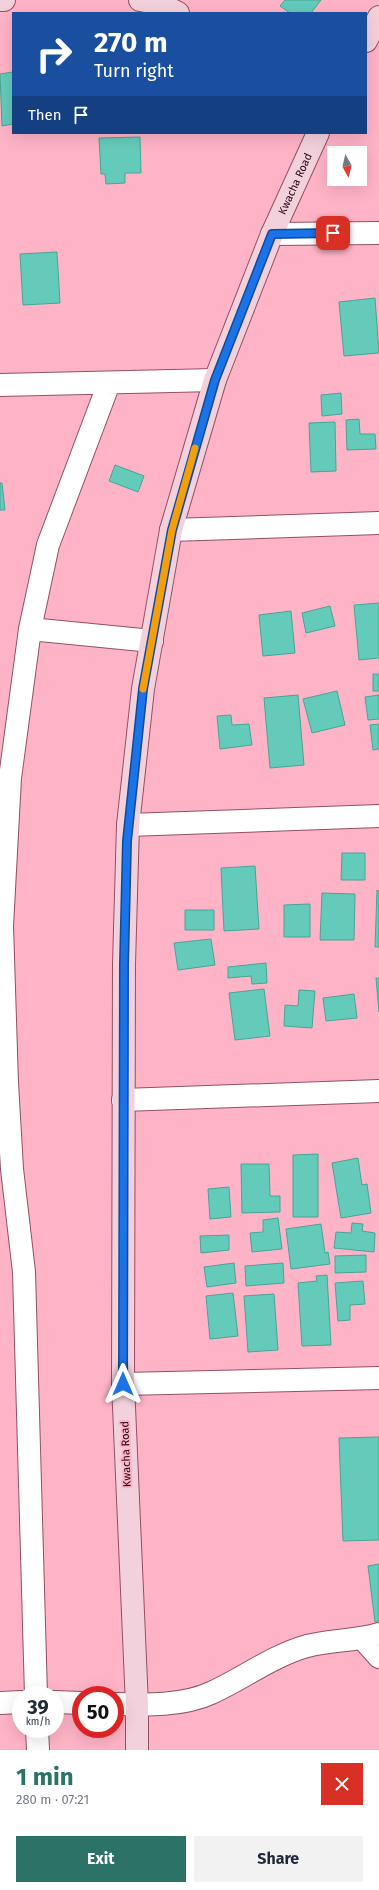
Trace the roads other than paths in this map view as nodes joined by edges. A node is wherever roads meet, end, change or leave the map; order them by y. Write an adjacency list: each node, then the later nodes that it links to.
1 (0, 0): 2 (main road)
2 (4, 0)
3 (140, 0): 4 (main road)
4 (176, 12)
5 (379, 18): 6 (main road)
6 (367, 38)
7 (318, 134): 9 (main road, Kwacha Road)
8 (379, 233): 9 (street)
9 (272, 234): 10 (main road, Kwacha Road)
10 (215, 380): 11 (street); 14 (main road, Kwacha Road)
11 (109, 383): 12 (street); 15 (street)
12 (0, 385)
13 (379, 523): 14 (street)
14 (172, 530): 16 (main road, Kwacha Road)
15 (30, 628): 16 (street); 25 (street)
16 (152, 641): 18 (main road, Kwacha Road)
17 (379, 816): 18 (street)
18 (128, 825): 20 (main road, Kwacha Road)
19 (379, 1091): 20 (street)
20 (124, 1100): 22 (main road, Kwacha Road)
21 (379, 1378): 22 (street)
22 (123, 1384): 29 (main road, Kwacha Road)
23 (371, 1636): 24 (street); 29 (street)
24 (379, 1656)
25 (36, 1686)
26 (12, 1702): 27 (street)
27 (0, 1703)
28 (124, 1704): 29 (street)
29 (137, 1705): 32 (main road, Kwacha Road)
30 (37, 1738): 31 (street)
31 (38, 1750)
32 (137, 1750)

